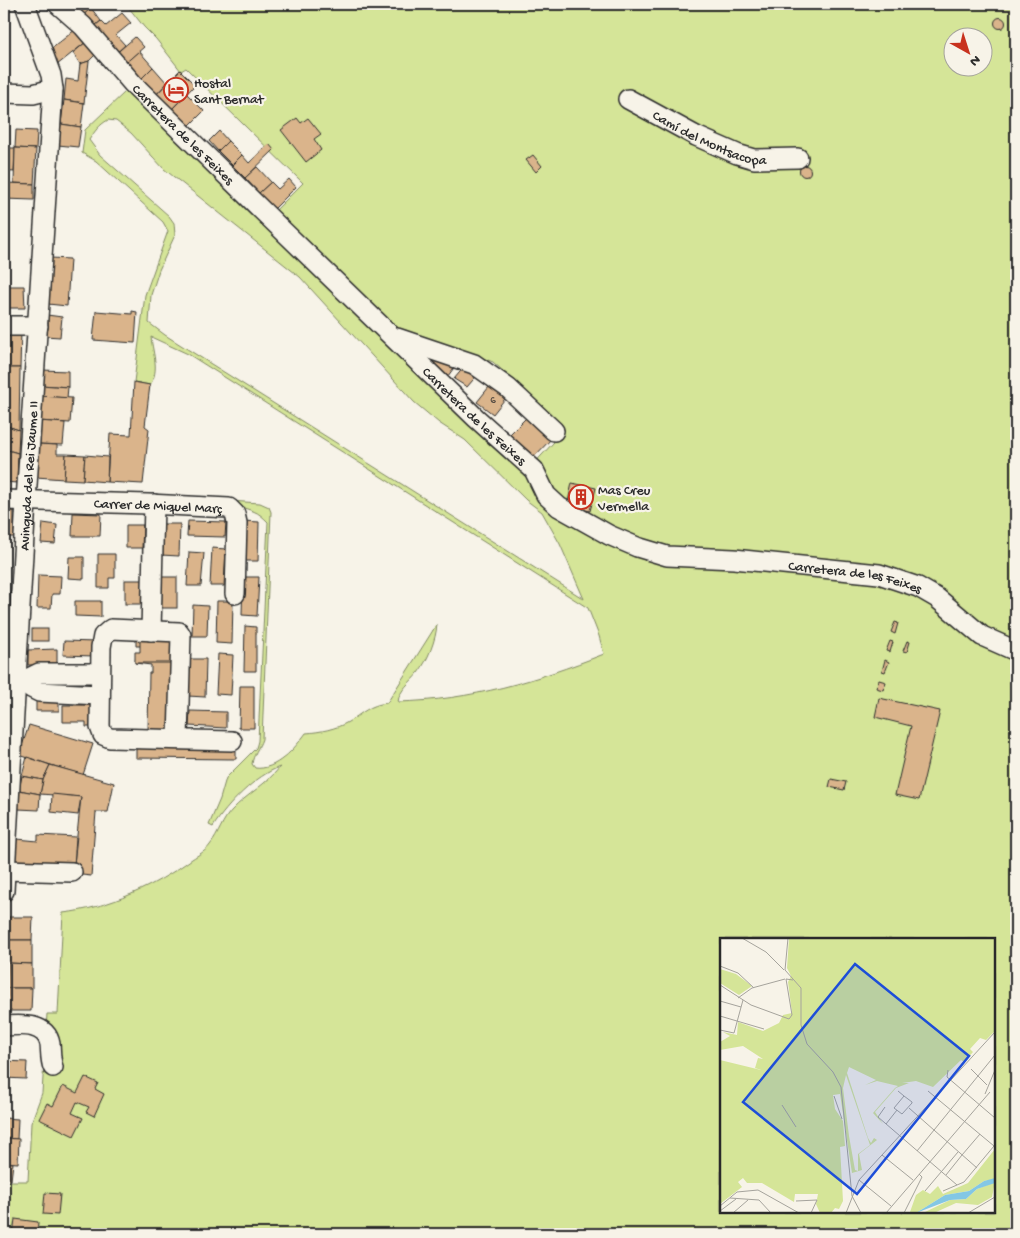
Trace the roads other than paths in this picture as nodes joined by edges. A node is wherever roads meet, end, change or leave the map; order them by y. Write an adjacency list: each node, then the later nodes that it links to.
1 (25, 4): 3 (street, Avinguda del Rei Jaume II)
2 (58, 4): 9 (street, Carretera de les Feixes)
3 (53, 89): 4 (street); 8 (street, Avinguda del Rei Jaume II)
4 (4, 93)
5 (628, 99): 6 (street, Camí del Montsacopa)
6 (798, 158)
7 (4, 326): 8 (street)
8 (38, 326): 12 (street, Avinguda del Rei Jaume II)
9 (393, 338): 10 (street); 16 (street, Carretera de les Feixes)
10 (554, 431)
11 (4, 500): 12 (street, Carrer de Miquel Març)
12 (26, 500): 13 (street, Carrer de Miquel Març); 18 (street, Avinguda del Rei Jaume II)
13 (154, 504): 14 (street, Carrer de Miquel Març); 15 (street)
14 (235, 594)
15 (151, 631): 17 (street); 20 (street)
16 (1016, 651)
17 (100, 673): 18 (street); 19 (street)
18 (16, 682): 19 (street); 22 (street, Avinguda del Rei Jaume II)
19 (100, 695): 20 (street)
20 (178, 740): 21 (street)
21 (232, 741)
22 (4, 870): 23 (street); 24 (street, Avinguda del Rei Jaume II)
23 (72, 872)
24 (4, 891)
25 (4, 1026): 26 (street)
26 (53, 1067)

